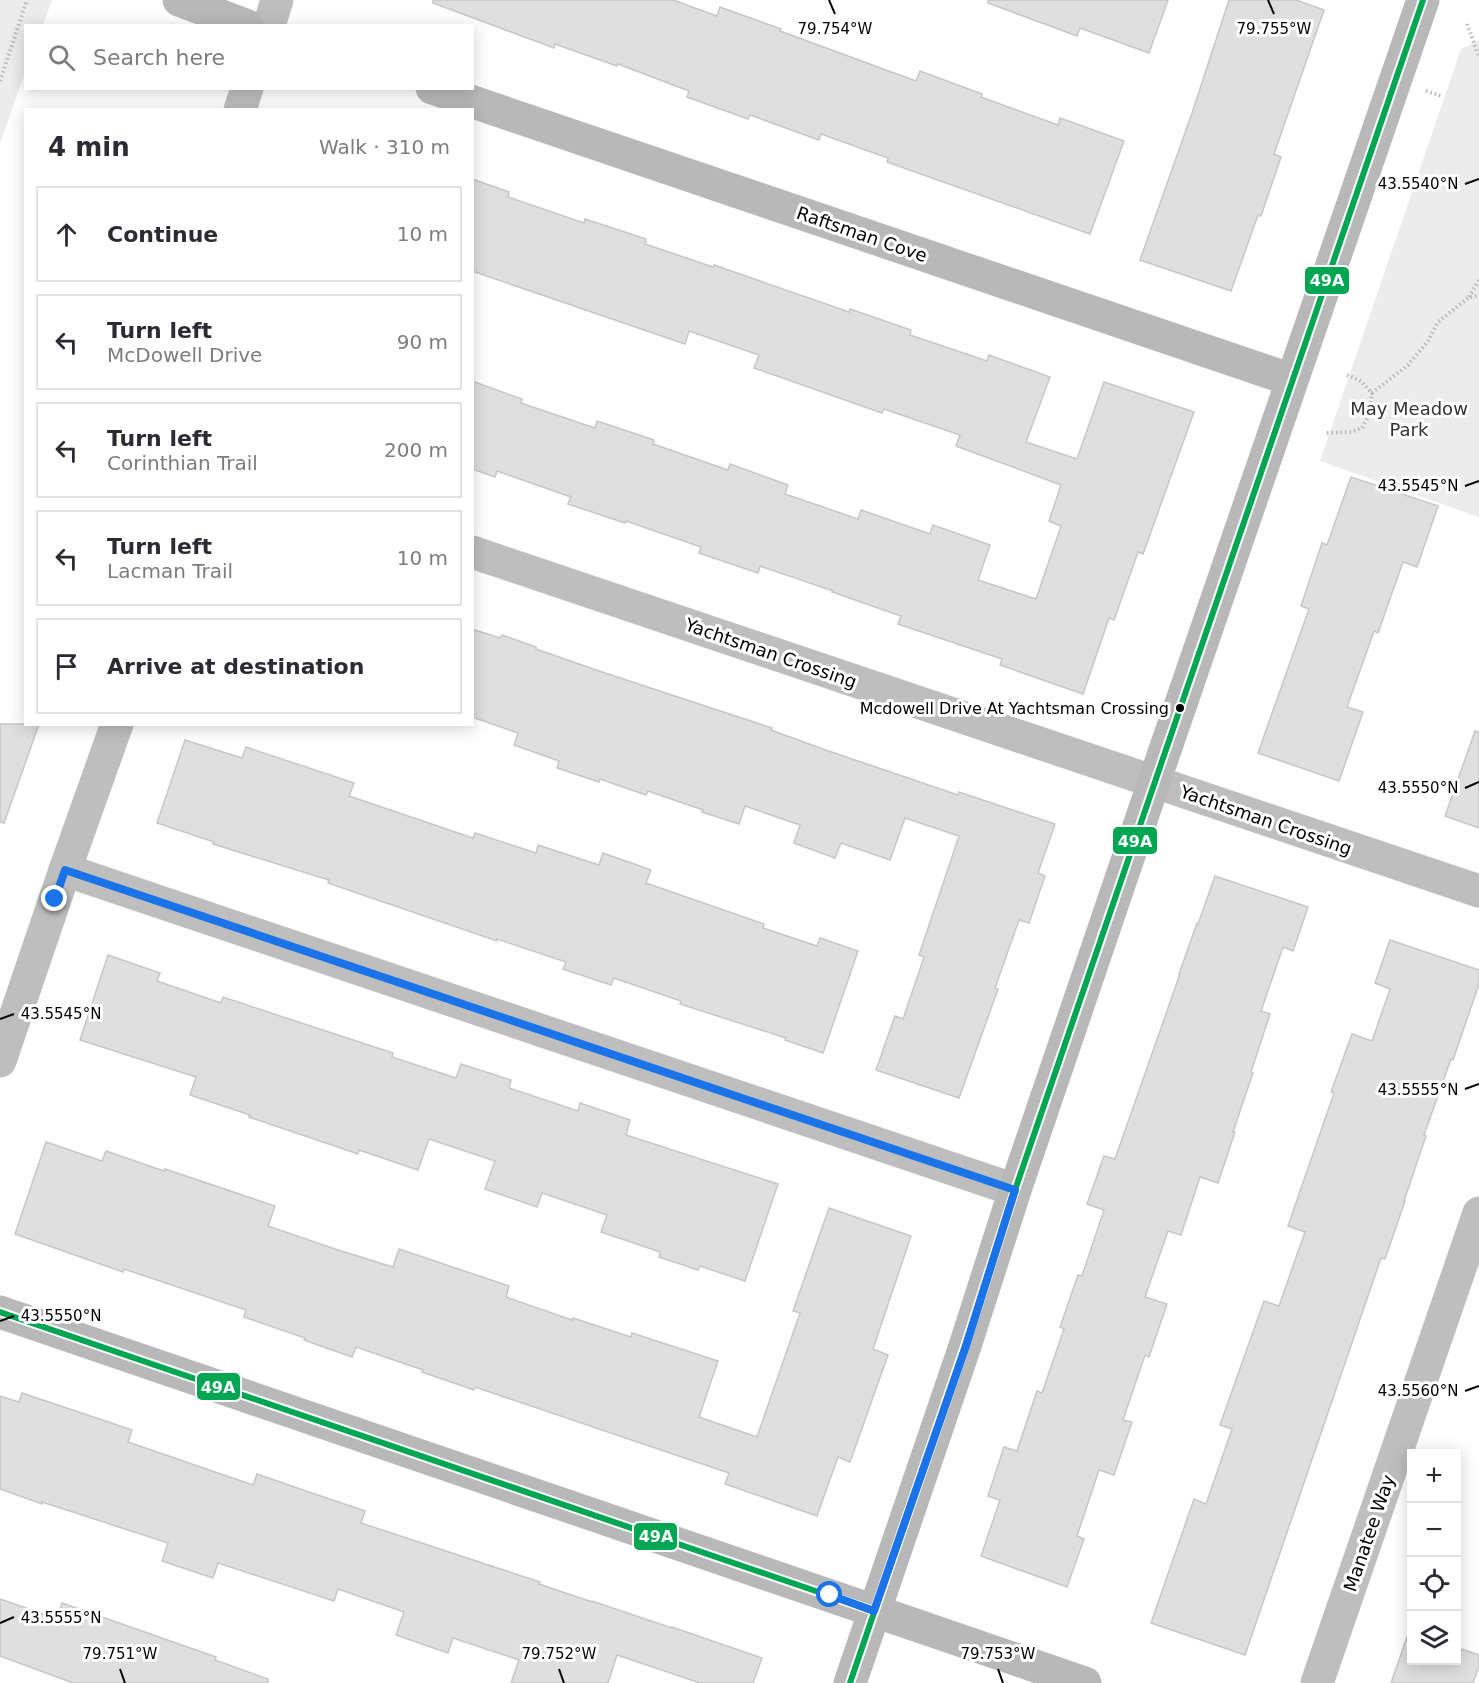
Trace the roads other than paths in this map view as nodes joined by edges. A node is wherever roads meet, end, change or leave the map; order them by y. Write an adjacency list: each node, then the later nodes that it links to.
1 (179, 0): 4 (street)
2 (277, 0): 5 (street)
3 (1424, 0): 9 (street)
4 (243, 24)
5 (270, 24)
6 (246, 90): 8 (street)
7 (438, 90): 9 (street, Raftsman Cove)
8 (241, 108)
9 (1292, 380): 12 (street)
10 (474, 553): 12 (street, Yachtsman Crossing)
11 (116, 726): 13 (street)
12 (1154, 782): 14 (street, Yachtsman Crossing); 16 (street)
13 (65, 870): 15 (street); 16 (street)
14 (1479, 891)
15 (0, 1061)
16 (1015, 1190): 19 (street)
17 (1479, 1213): 22 (street, Manatee Way)
18 (0, 1312): 19 (street)
19 (874, 1611): 20 (street); 21 (street)
20 (850, 1683)
21 (1085, 1683)
22 (1317, 1683)

